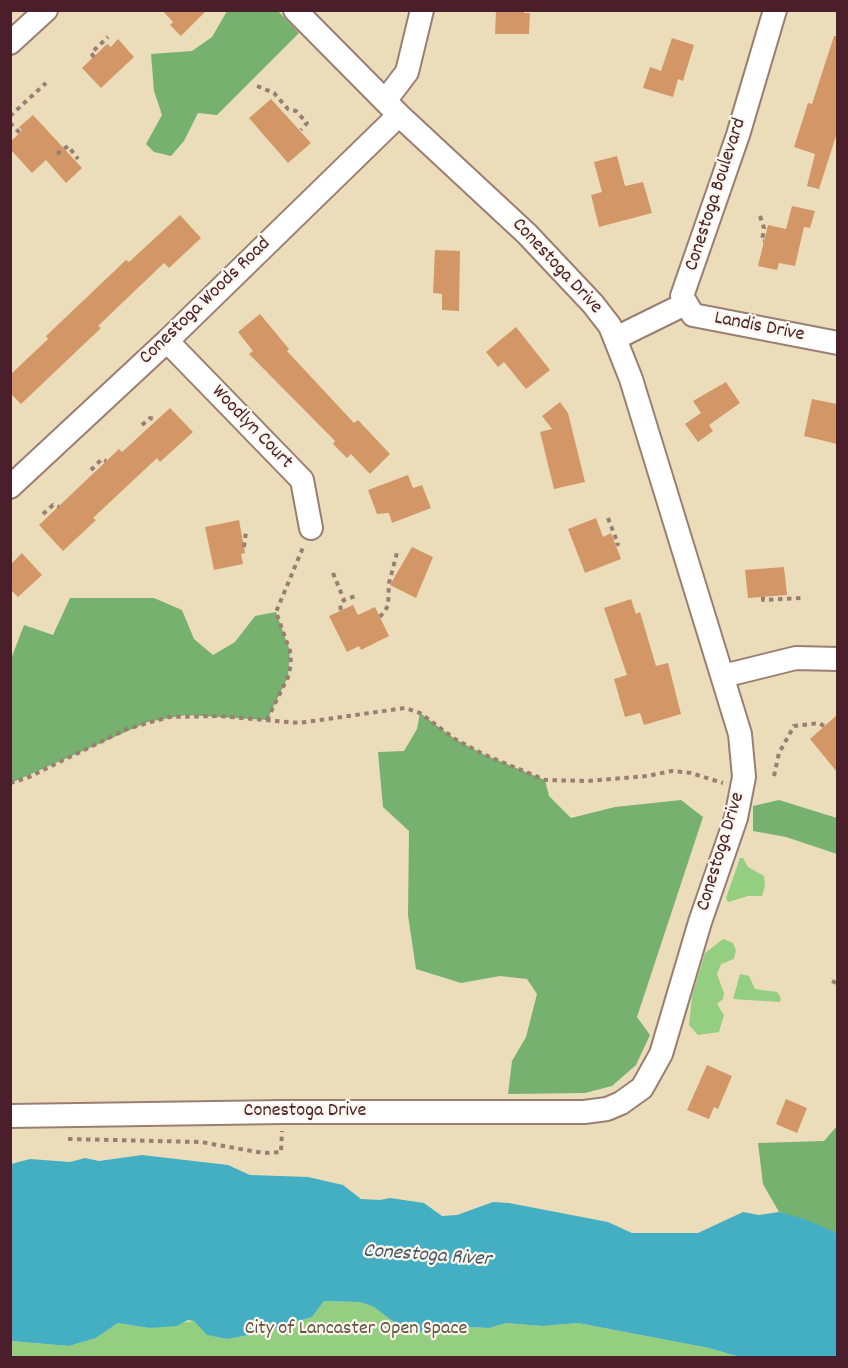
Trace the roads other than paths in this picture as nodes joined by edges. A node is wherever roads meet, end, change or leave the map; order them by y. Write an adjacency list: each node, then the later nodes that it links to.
1 (46, 10): 5 (street)
2 (295, 10): 6 (street, Conestoga Drive)
3 (422, 10): 6 (street, Conestoga Woods Road)
4 (775, 10): 7 (street, Conestoga Boulevard)
5 (10, 43)
6 (392, 108): 8 (street, Conestoga Drive); 9 (street, Conestoga Woods Road)
7 (685, 304): 8 (street); 10 (street, Landis Drive)
8 (616, 338): 14 (street, Conestoga Drive)
9 (167, 341): 11 (street, Conestoga Woods Road); 12 (street, Woodlyn Court)
10 (837, 343)
11 (10, 487)
12 (311, 528)
13 (837, 658): 14 (street)
14 (723, 676): 15 (street, Conestoga Drive)
15 (10, 1116)

